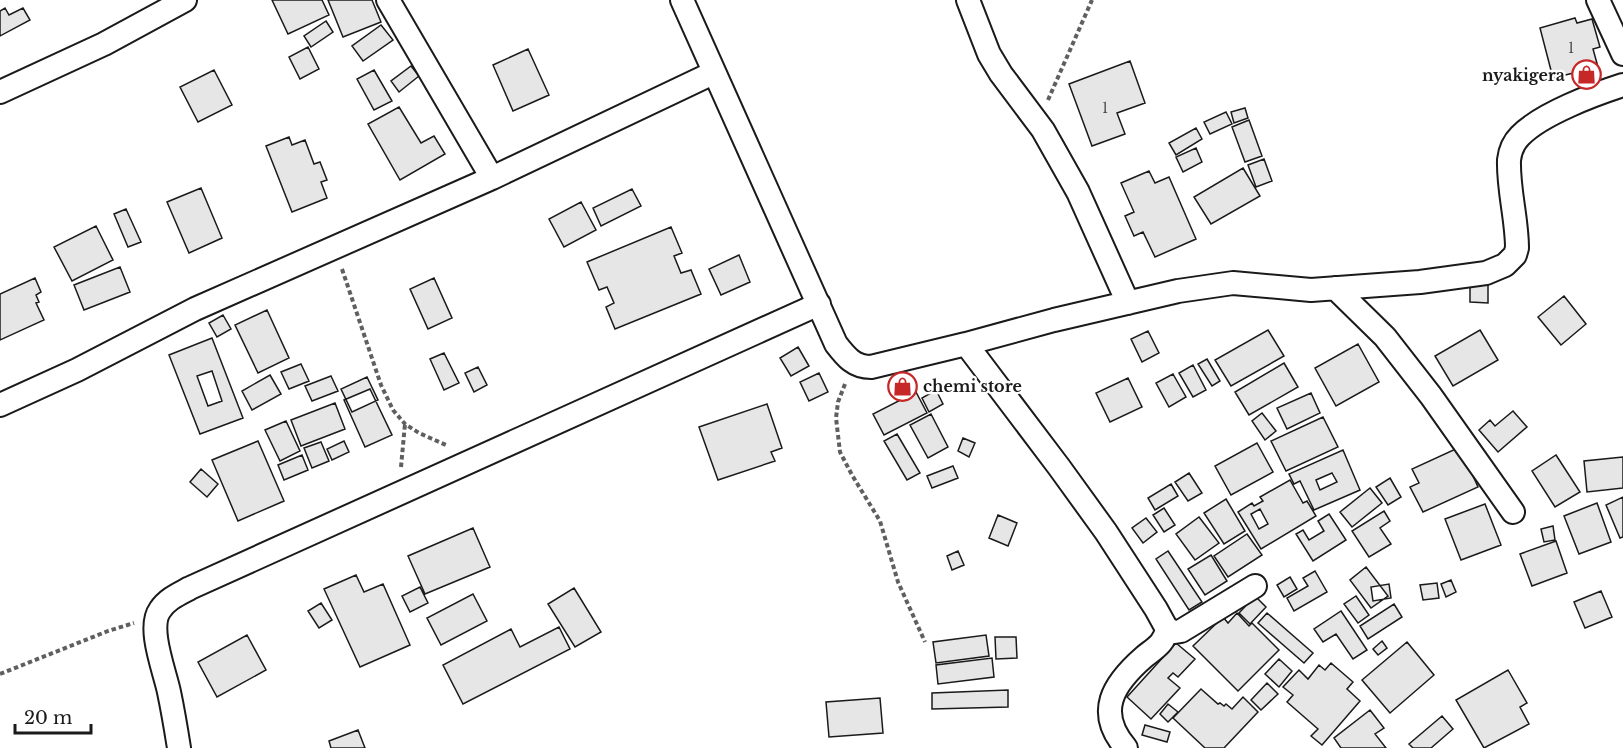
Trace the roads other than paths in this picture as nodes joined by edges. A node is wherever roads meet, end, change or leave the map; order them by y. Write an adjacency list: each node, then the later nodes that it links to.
1 (185, 0): 9 (street)
2 (388, 0): 10 (street)
3 (682, 0): 7 (street)
4 (968, 0): 12 (street)
5 (1598, 0): 6 (street)
6 (1623, 54)
7 (713, 72): 10 (street); 13 (street)
8 (1623, 85): 11 (street)
9 (0, 92)
10 (492, 178): 15 (street)
11 (1335, 288): 12 (street); 16 (street)
12 (1128, 303): 14 (street)
13 (819, 304): 14 (street); 19 (street)
14 (966, 344): 18 (street)
15 (0, 405)
16 (1513, 512)
17 (1255, 586): 18 (street)
18 (1167, 629): 20 (street)
19 (179, 748)
20 (1126, 748)

